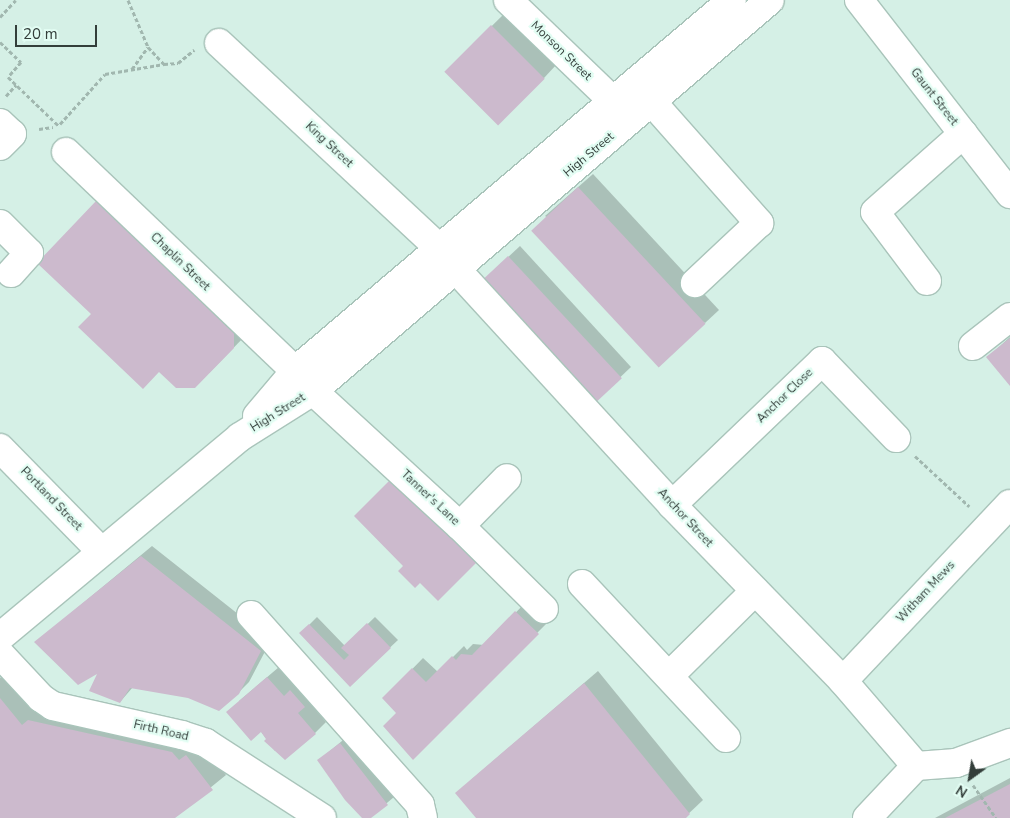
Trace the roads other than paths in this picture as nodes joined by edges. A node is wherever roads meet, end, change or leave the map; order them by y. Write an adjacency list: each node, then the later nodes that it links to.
1 (508, 0): 6 (street, Monson Street)
2 (732, 0): 6 (street, High Street)
3 (770, 0): 7 (street, High Street)
4 (859, 0): 8 (street, Gaunt Street)
5 (219, 43): 12 (street, King Street)
6 (614, 102): 12 (street, High Street)
7 (652, 102): 12 (street, High Street); 15 (street)
8 (963, 134): 10 (street, Gaunt Street); 14 (street)
9 (66, 152): 18 (street, Chaplin Street)
10 (1010, 194)
11 (0, 224): 13 (street)
12 (447, 258): 18 (street, High Street); 23 (street, Anchor Street)
13 (11, 273)
14 (927, 281)
15 (695, 283)
16 (1010, 317): 17 (street)
17 (973, 346)
18 (304, 381): 24 (street, Tanner's Lane); 25 (street, High Street)
19 (896, 438): 23 (street, Anchor Close)
20 (0, 448): 25 (street, Portland Street)
21 (507, 478): 24 (street)
22 (1010, 504): 33 (street, Witham Mews)
23 (672, 505): 27 (street, Anchor Street)
24 (460, 526): 28 (street, Tanner's Lane)
25 (101, 551): 30 (street, High Street)
26 (582, 584): 32 (street)
27 (755, 592): 32 (street); 33 (street, Anchor Street)
28 (544, 609)
29 (251, 615): 38 (street)
30 (0, 637)
31 (0, 654): 37 (street, Firth Road)
32 (669, 676): 34 (street)
33 (843, 681): 36 (street, Anchor Street)
34 (726, 738)
35 (1010, 743): 36 (street)
36 (916, 766): 39 (street)
37 (322, 818)
38 (423, 818)
39 (866, 818)

